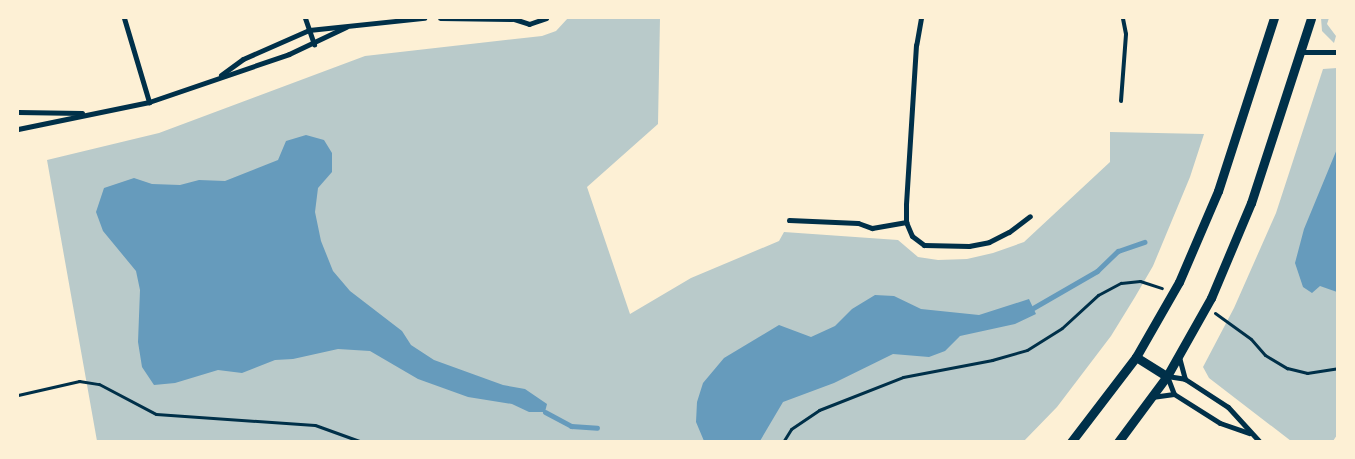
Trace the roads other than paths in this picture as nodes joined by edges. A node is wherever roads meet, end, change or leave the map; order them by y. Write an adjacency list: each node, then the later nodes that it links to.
1 (124, 18): 18 (street)
2 (305, 18): 12 (street)
3 (424, 18): 11 (street)
4 (440, 18): 5 (street)
5 (512, 18): 6 (street)
6 (546, 18)
7 (921, 18): 24 (street)
8 (1124, 18): 17 (lane)
9 (1274, 18): 26 (street)
10 (1311, 18): 14 (street)
11 (346, 27): 12 (street); 13 (street)
12 (309, 30): 13 (street); 16 (street)
13 (314, 44): 16 (street)
14 (1300, 52): 15 (street); 25 (street)
15 (1338, 52)
16 (219, 76): 18 (street)
17 (1121, 101)
18 (149, 102): 20 (street)
19 (18, 112): 20 (street)
20 (89, 114): 21 (street)
21 (18, 130)
22 (1030, 216): 24 (street)
23 (789, 220): 24 (street)
24 (906, 222)
25 (1179, 356): 27 (street); 28 (street)
26 (1136, 357): 27 (street); 32 (street)
27 (1167, 376): 28 (street); 29 (street); 30 (street)
28 (1185, 379): 31 (street)
29 (1174, 394): 30 (street); 31 (street)
30 (1152, 397): 33 (street)
31 (1250, 433): 34 (street)
32 (1071, 442)
33 (1118, 442)
34 (1260, 442)

